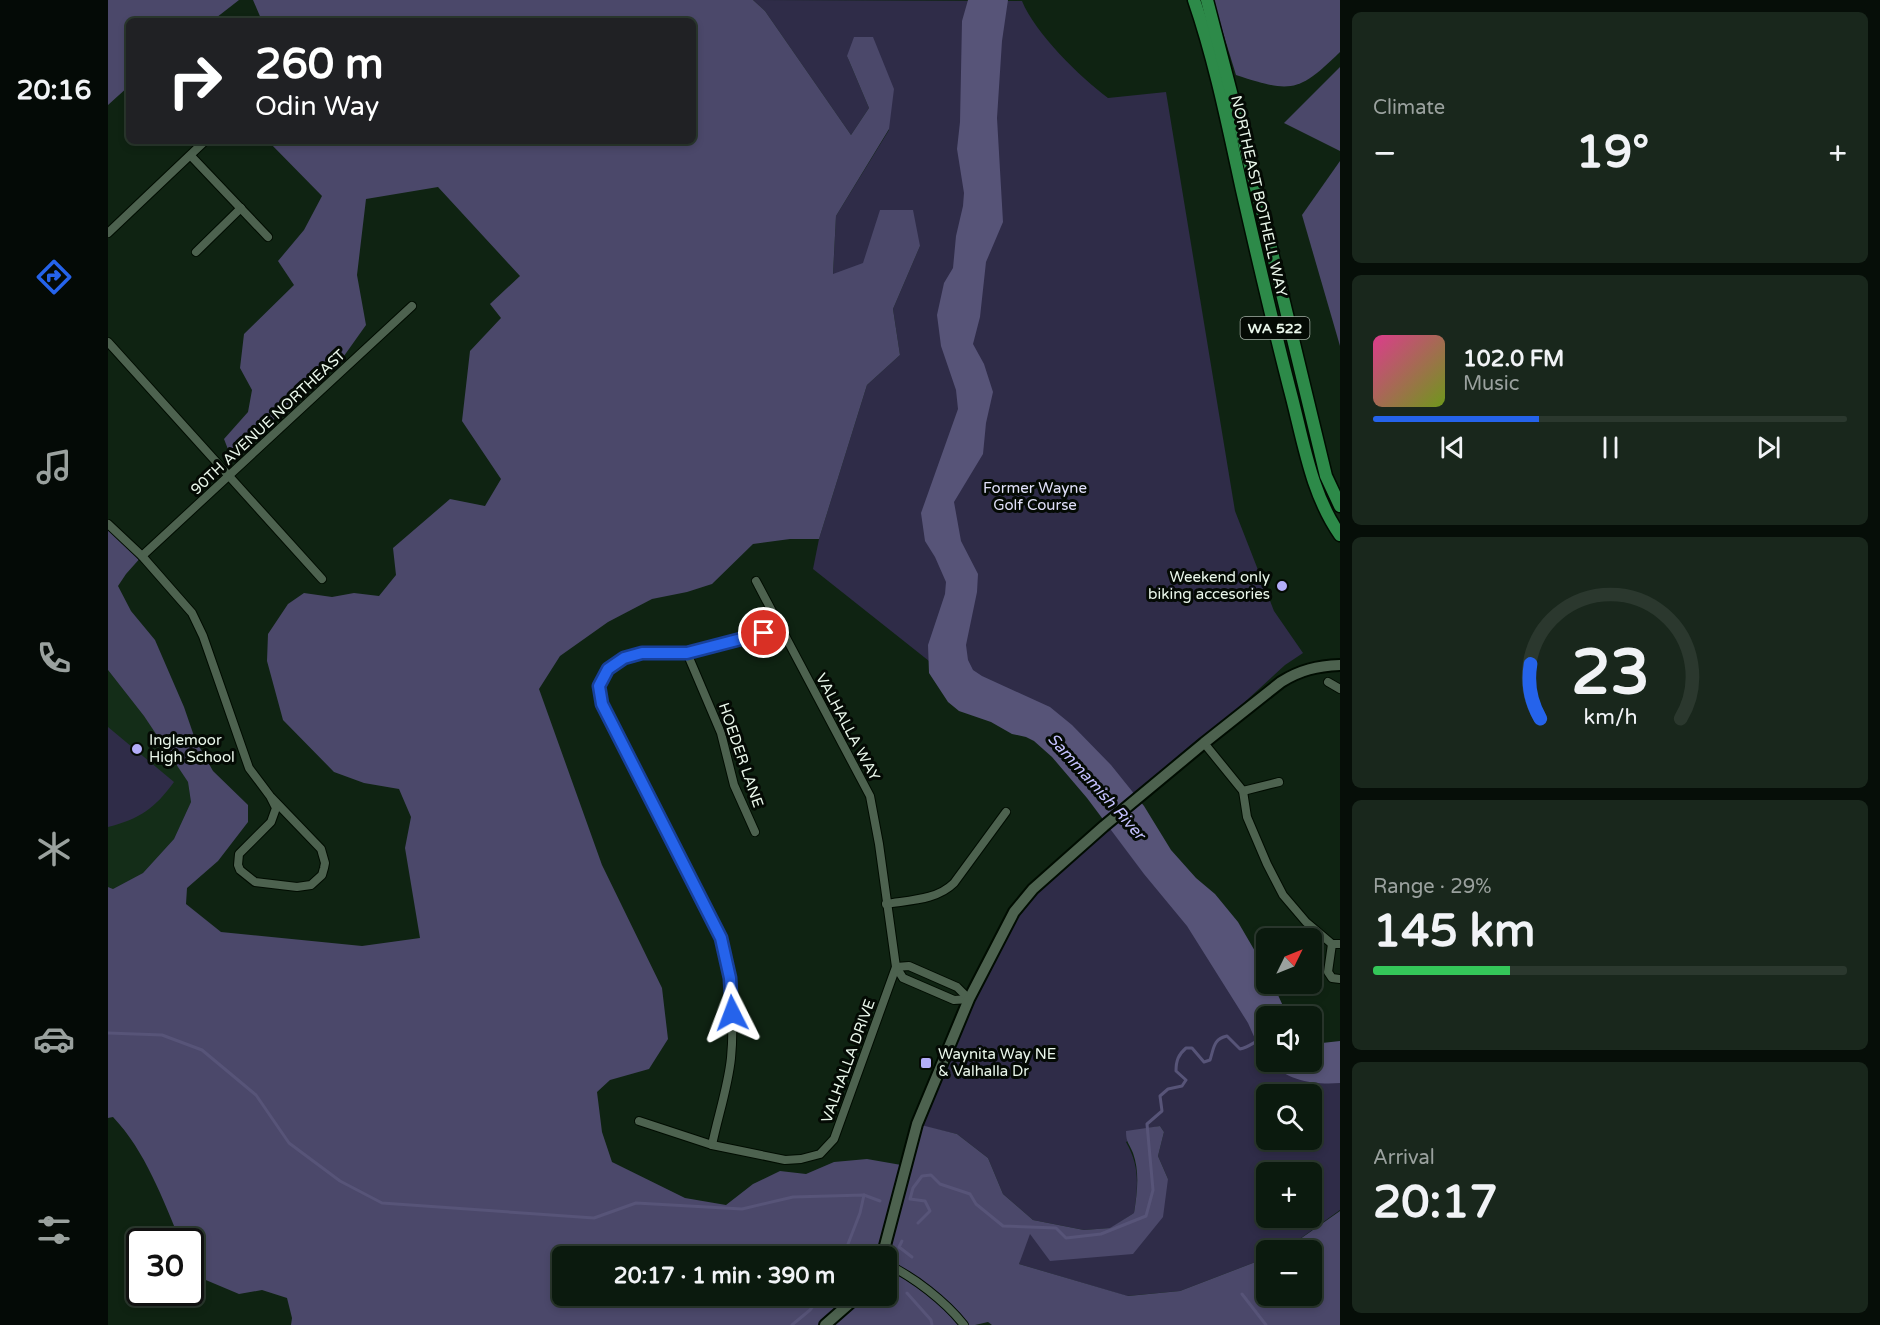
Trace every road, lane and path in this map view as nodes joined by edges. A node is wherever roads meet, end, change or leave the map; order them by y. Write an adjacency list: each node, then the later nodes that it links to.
1 (1194, 0): 9 (main road, NORTHEAST BOTHELL WAY / WA 522)
2 (1207, 0): 12 (main road, NORTHEAST BOTHELL WAY / WA 522)
3 (203, 144): 4 (street)
4 (191, 156): 5 (street); 6 (street)
5 (241, 208): 7 (street); 8 (street)
6 (108, 232)
7 (268, 237)
8 (196, 252)
9 (1266, 292): 12 (main road); 16 (main road, NORTHEAST BOTHELL WAY / WA 522)
10 (412, 306): 13 (street, 90TH AVENUE NORTHEAST)
11 (108, 342): 13 (street)
12 (1295, 349): 14 (main road, NORTHEAST BOTHELL WAY / WA 522)
13 (230, 477): 17 (street, 90TH AVENUE NORTHEAST); 18 (street)
14 (1340, 506)
15 (108, 524): 17 (street)
16 (1340, 535)
17 (142, 556): 28 (street)
18 (322, 579)
19 (756, 580): 20 (street, VALHALLA WAY)
20 (780, 628): 21 (street); 31 (street, VALHALLA WAY)
21 (687, 653): 30 (street, HOEDER LANE); 37 (street)
22 (1340, 665): 25 (main road)
23 (1328, 682): 24 (street)
24 (1340, 689)
25 (1204, 743): 27 (street); 35 (main road)
26 (1279, 782): 27 (street)
27 (1243, 791): 32 (street)
28 (270, 796): 28 (street)
29 (1006, 812): 31 (street)
30 (755, 832)
31 (886, 904): 33 (street, VALHALLA WAY)
32 (1336, 944): 34 (street)
33 (896, 967): 35 (street); 35 (street); 37 (street, VALHALLA DRIVE)
34 (1340, 979)
35 (969, 999): 38 (main road)
36 (639, 1121): 37 (street, VALHALLA DRIVE)
37 (712, 1145)
38 (885, 1246)
39 (897, 1271): 42 (street)
40 (847, 1306): 41 (main road)
41 (825, 1325)
42 (964, 1325)

